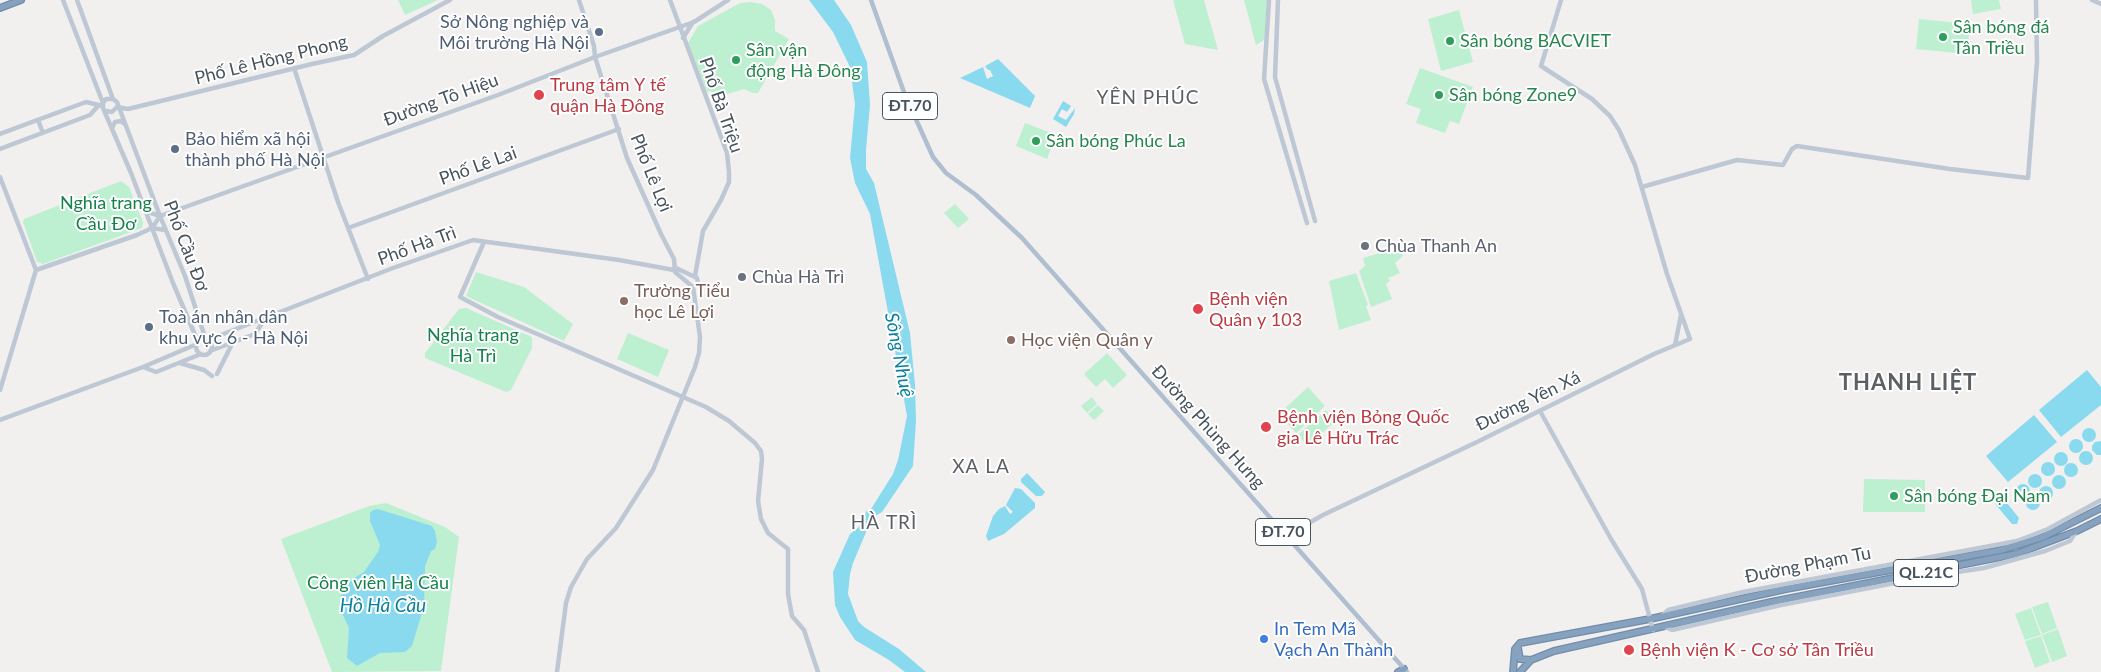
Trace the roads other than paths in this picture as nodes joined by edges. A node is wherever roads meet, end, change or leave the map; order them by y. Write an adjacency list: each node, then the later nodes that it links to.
1 (21, 0): 15 (highway)
2 (63, 0): 22 (street, Phố Cầu Đơ)
3 (77, 0): 21 (street)
4 (450, 0): 20 (street, Phố Lê Hồng Phong)
5 (579, 0): 19 (street, Phố Lê Lợi)
6 (670, 0): 17 (street, Phố Bà Triệu)
7 (728, 0): 16 (street, Đường Tô Hiệu)
8 (872, 0): 67 (main road, Đường Phùng Hưng / ĐT.70)
9 (1269, 0): 39 (street)
10 (1278, 0): 38 (street)
11 (1561, 0): 35 (street, Đường Yên Xá)
12 (2036, 0): 35 (street)
13 (2092, 0): 14 (street)
14 (2101, 4)
15 (0, 8)
16 (694, 22): 17 (street, Đường Tô Hiệu); 18 (street)
17 (679, 27): 18 (street, Phố Bà Triệu); 19 (street, Đường Tô Hiệu)
18 (683, 38): 46 (street, Phố Bà Triệu)
19 (595, 57): 29 (street, Phố Lê Lợi); 33 (street, Đường Tô Hiệu)
20 (294, 68): 25 (street, Phố Lê Hồng Phong); 33 (street)
21 (107, 80): 22 (street); 23 (street)
22 (96, 86): 24 (street, Phố Cầu Đơ)
23 (113, 99): 24 (street); 25 (street, Phố Cầu Đơ)
24 (102, 107): 25 (street, Phố Lê Hồng Phong); 26 (street); 28 (street, Phố Cầu Đơ); 30 (street)
25 (117, 107): 27 (street, Phố Cầu Đơ)
26 (38, 120): 30 (street); 31 (street)
27 (124, 124): 28 (street); 37 (street, Phố Cầu Đơ)
28 (112, 128): 36 (street, Phố Cầu Đơ)
29 (619, 129): 41 (street, Phố Lê Lai); 45 (street, Phố Lê Lợi)
30 (43, 133): 32 (street)
31 (0, 134)
32 (0, 150)
33 (323, 158): 37 (street, Đường Tô Hiệu); 41 (street)
34 (0, 177): 44 (street)
35 (1642, 187): 50 (street, Đường Yên Xá)
36 (145, 211): 37 (street); 40 (street, Phố Cầu Đơ)
37 (160, 216): 40 (street); 42 (street, Phố Cầu Đơ)
38 (1315, 221)
39 (1307, 224)
40 (152, 228): 42 (street); 44 (street); 53 (street, Phố Cầu Đơ)
41 (348, 228): 47 (street)
42 (165, 230): 52 (street, Phố Cầu Đơ)
43 (484, 242): 45 (street, Phố Hà Trì); 47 (street, Phố Hà Trì); 61 (street)
44 (36, 270): 60 (street)
45 (677, 270): 46 (street, Phố Hà Trì); 48 (street)
46 (693, 276): 48 (street); 49 (street, Phố Bà Triệu)
47 (368, 279): 51 (street, Phố Hà Trì)
48 (688, 281): 49 (street)
49 (693, 287): 61 (street)
50 (1681, 314): 55 (street); 55 (street, Đường Yên Xá)
51 (264, 319): 52 (street, Phố Hà Trì); 54 (street, Phố Hà Trì)
52 (207, 340): 53 (street); 56 (street)
53 (197, 343): 57 (street); 59 (street)
54 (232, 344): 56 (street, Phố Hà Trì); 58 (street)
55 (1675, 345): 62 (street, Đường Yên Xá)
56 (210, 351): 57 (street)
57 (201, 354): 58 (street)
58 (179, 363): 59 (street)
59 (143, 367): 63 (street)
60 (0, 390)
61 (683, 397): 76 (street); 77 (street)
62 (1540, 411): 67 (street, Đường Yên Xá); 71 (street)
63 (0, 420)
64 (2101, 500): 68 (street, Đường Phạm Tu)
65 (2101, 508): 68 (highway, Đường Phạm Tu / QL.21C)
66 (2101, 519): 70 (highway, Đường Phạm Tu / QL.21C)
67 (1286, 536): 75 (main road, Đường Phùng Hưng / ĐT.70)
68 (2039, 536): 69 (street, Đường Phạm Tu); 69 (highway, Đường Phạm Tu / QL.21C)
69 (1768, 590): 70 (highway); 71 (highway, Đường Phạm Tu)
70 (1772, 604): 72 (highway, Đường Phạm Tu / QL.21C)
71 (1650, 619): 72 (street); 73 (highway, Đường Phạm Tu)
72 (1653, 630): 74 (highway, Đường Phạm Tu / QL.21C)
73 (1518, 644): 74 (highway); 79 (highway)
74 (1531, 660): 80 (highway, Đường Phạm Tu / QL.21C)
75 (1406, 671): 78 (highway)
76 (557, 672)
77 (818, 672)
78 (1398, 672)
79 (1513, 672)
80 (1520, 672)

